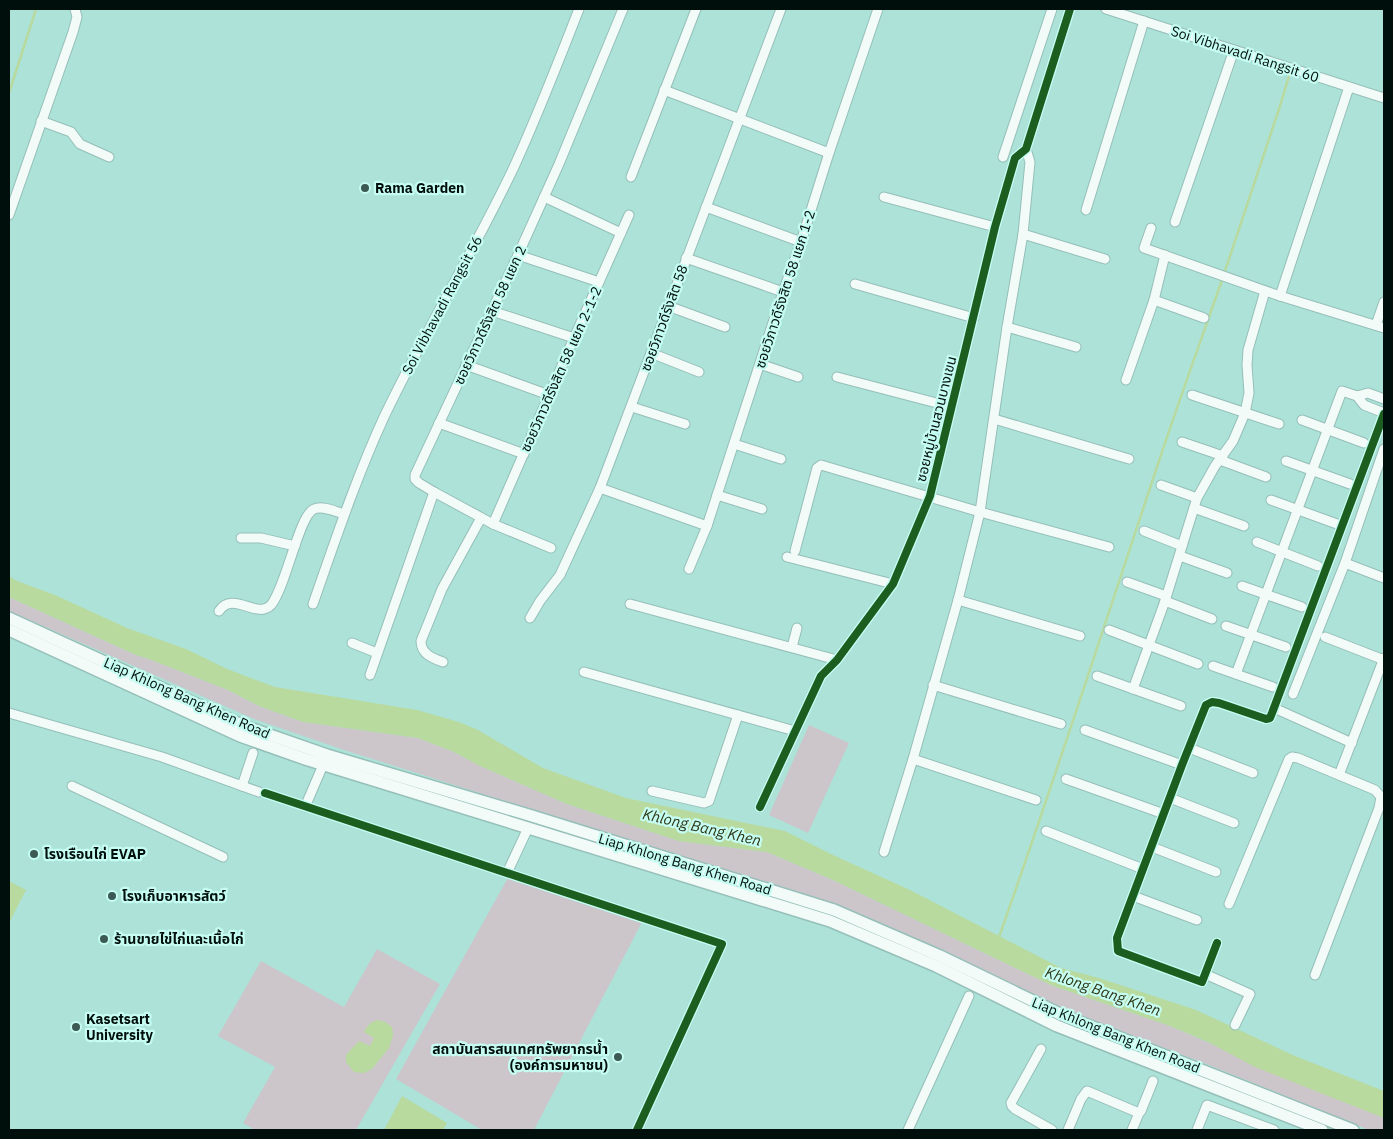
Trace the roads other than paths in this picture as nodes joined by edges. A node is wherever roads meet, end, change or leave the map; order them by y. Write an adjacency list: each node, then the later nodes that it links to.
1 (75, 9): 16 (street)
2 (579, 9): 98 (street, Soi Vibhavadi Rangsit 56)
3 (622, 9): 22 (street, ซอยวิภาวดีรังสิต 58 แยก 2)
4 (696, 9): 13 (street)
5 (781, 9): 15 (street, ซอยวิภาวดีรังสิต 58)
6 (878, 9): 18 (street, ซอยวิภาวดีรังสิต 58 แยก 1-2)
7 (1052, 9): 20 (street)
8 (1070, 9): 17 (street, ซอยหมู่บ้านสวนบางเขน)
9 (1106, 9): 10 (street, Soi Vibhavadi Rangsit 60)
10 (1144, 21): 11 (street, Soi Vibhavadi Rangsit 60); 25 (street)
11 (1234, 50): 12 (street, Soi Vibhavadi Rangsit 60); 28 (street)
12 (1349, 87): 14 (street, Soi Vibhavadi Rangsit 60); 42 (street)
13 (664, 90): 15 (street); 21 (street)
14 (1384, 98)
15 (740, 119): 18 (street); 24 (street, ซอยวิภาวดีรังสิต 58)
16 (41, 121): 19 (street); 26 (street)
17 (1026, 149): 29 (street, ซอยหมู่บ้านสวนบางเขน); 32 (street, ซอยหมู่บ้านสวนบางเขน)
18 (829, 153): 33 (street, ซอยวิภาวดีรังสิต 58 แยก 1-2)
19 (108, 157)
20 (1003, 157)
21 (631, 177)
22 (544, 197): 31 (street); 35 (street, ซอยวิภาวดีรังสิต 58 แยก 2)
23 (884, 197): 29 (street)
24 (706, 207): 33 (street); 36 (street, ซอยวิภาวดีรังสิต 58)
25 (1086, 210)
26 (9, 215)
27 (629, 215): 31 (street, ซอยวิภาวดีรังสิต 58 แยก 2-1-2)
28 (1175, 222)
29 (995, 227): 47 (street, ซอยหมู่บ้านสวนบางเขน)
30 (1151, 228): 34 (street)
31 (621, 234): 38 (street, ซอยวิภาวดีรังสิต 58 แยก 2-1-2)
32 (1023, 234): 37 (street); 50 (street, ซอยหมู่บ้านสวนบางเขน)
33 (801, 242): 41 (street, ซอยวิภาวดีรังสิต 58 แยก 1-2)
34 (1165, 255): 40 (street); 43 (street)
35 (518, 256): 38 (street); 46 (street, ซอยวิภาวดีรังสิต 58 แยก 2)
36 (686, 258): 41 (street); 45 (street, ซอยวิภาวดีรังสิต 58)
37 (1105, 259)
38 (599, 282): 52 (street, ซอยวิภาวดีรังสิต 58 แยก 2-1-2)
39 (855, 284): 47 (street)
40 (1265, 291): 42 (street); 67 (street)
41 (783, 292): 55 (street, ซอยวิภาวดีรังสิต 58 แยก 1-2)
42 (1280, 296): 51 (street)
43 (1154, 300): 48 (street); 60 (street)
44 (1384, 302): 51 (street)
45 (668, 306): 49 (street); 54 (street, ซอยวิภาวดีรังสิต 58)
46 (492, 311): 52 (street); 56 (street, ซอยวิภาวดีรังสิต 58 แยก 2)
47 (974, 318): 66 (street, ซอยหมู่บ้านสวนบางเขน)
48 (1204, 318)
49 (725, 327)
50 (1007, 327): 53 (street); 69 (street, ซอยหมู่บ้านสวนบางเขน)
51 (1380, 327)
52 (574, 338): 61 (street, ซอยวิภาวดีรังสิต 58 แยก 2-1-2)
53 (1076, 347)
54 (651, 353): 57 (street); 65 (street, ซอยวิภาวดีรังสิต 58)
55 (760, 364): 58 (street); 77 (street, ซอยวิภาวดีรังสิต 58 แยก 1-2)
56 (466, 365): 61 (street); 71 (street, ซอยวิภาวดีรังสิต 58 แยก 2)
57 (699, 372)
58 (798, 377)
59 (837, 378): 66 (street)
60 (1126, 380)
61 (549, 395): 79 (street, ซอยวิภาวดีรังสิต 58 แยก 2-1-2)
62 (1192, 395): 67 (street)
63 (1357, 396): 64 (street); 68 (street); 74 (street)
64 (1384, 399)
65 (632, 407): 72 (street); 88 (street, ซอยวิภาวดีรังสิต 58)
66 (952, 407): 91 (street, ซอยหมู่บ้านสวนบางเขน)
67 (1246, 413): 73 (street); 81 (street)
68 (1384, 414): 159 (street)
69 (994, 419): 82 (street); 97 (street, ซอยหมู่บ้านสวนบางเขน)
70 (1302, 420): 74 (street)
71 (439, 423): 79 (street); 89 (street, ซอยวิภาวดีรังสิต 58 แยก 2)
72 (685, 424)
73 (1279, 424)
74 (1328, 430): 76 (street); 84 (street)
75 (1182, 442): 81 (street)
76 (1364, 443)
77 (734, 444): 80 (street); 90 (street, ซอยวิภาวดีรังสิต 58 แยก 1-2)
78 (1384, 449): 115 (street)
79 (524, 454): 100 (street, ซอยวิภาวดีรังสิต 58 แยก 2-1-2)
80 (781, 458)
81 (1221, 458): 85 (street); 92 (street)
82 (1129, 459)
83 (1286, 461): 84 (street)
84 (1313, 471): 86 (street); 96 (street)
85 (1266, 477)
86 (1350, 484)
87 (1161, 485): 92 (street)
88 (600, 488): 102 (street); 131 (street, ซอยวิภาวดีรังสิต 58)
89 (434, 492): 99 (street, ซอยวิภาวดีรังสิต 58 แยก 2); 144 (street)
90 (717, 495): 95 (street); 102 (street, ซอยวิภาวดีรังสิต 58 แยก 1-2)
91 (930, 496): 97 (street); 111 (street); 121 (street, ซอยหมู่บ้านสวนบางเขน)
92 (1197, 498): 94 (street)
93 (1271, 500): 96 (street)
94 (1194, 508): 103 (street); 108 (street)
95 (762, 509)
96 (1298, 509): 101 (street); 112 (street)
97 (980, 512): 109 (street); 125 (street, ซอยหมู่บ้านสวนบางเขน)
98 (344, 514): 107 (street); 126 (street, Soi Vibhavadi Rangsit 56)
99 (481, 518): 100 (street, ซอยวิภาวดีรังสิต 58 แยก 2); 146 (street)
100 (493, 524): 110 (street, ซอยวิภาวดีรังสิต 58 แยก 2)
101 (1337, 524)
102 (706, 526): 117 (street, ซอยวิภาวดีรังสิต 58 แยก 1-2)
103 (1244, 526)
104 (1144, 531): 108 (street)
105 (241, 538): 107 (street)
106 (1257, 542): 112 (street)
107 (294, 546): 129 (street)
108 (1182, 546): 113 (street)
109 (1109, 547)
110 (551, 548)
111 (795, 551)
112 (1282, 552): 116 (street); 123 (street)
113 (1180, 556): 118 (street); 124 (street)
114 (787, 557): 121 (street)
115 (1345, 563): 119 (street); 157 (street)
116 (1318, 566)
117 (689, 569)
118 (1227, 573)
119 (1384, 578)
120 (1127, 582): 124 (street)
121 (893, 584): 145 (street, ซอยหมู่บ้านสวนบางเขน)
122 (1242, 586): 123 (street)
123 (1266, 594): 128 (street); 137 (street)
124 (1165, 599): 132 (street); 141 (street)
125 (958, 600): 138 (street); 154 (street, ซอยหมู่บ้านสวนบางเขน)
126 (313, 604)
127 (630, 604): 142 (street)
128 (1302, 607)
129 (219, 611)
130 (9, 618): 182 (main road, Liap Khlong Bang Khen Road)
131 (530, 618)
132 (1212, 619)
133 (1226, 626): 137 (street)
134 (797, 628): 142 (street)
135 (9, 630): 169 (main road, Liap Khlong Bang Khen Road)
136 (1109, 630): 141 (street)
137 (1251, 634): 143 (street); 151 (street)
138 (1080, 636)
139 (1325, 636): 147 (street)
140 (352, 643): 144 (street)
141 (1149, 645): 148 (street); 156 (street)
142 (792, 647): 145 (street)
143 (1286, 647)
144 (377, 652): 152 (street)
145 (838, 660): 164 (street, ซอยหมู่บ้านสวนบางเขน)
146 (443, 662)
147 (1383, 663): 165 (street)
148 (1198, 664)
149 (1213, 666): 151 (street)
150 (584, 672): 161 (street)
151 (1236, 674): 155 (street)
152 (370, 675)
153 (1097, 676): 156 (street)
154 (933, 685): 162 (street); 168 (street, ซอยหมู่บ้านสวนบางเขน)
155 (1273, 688)
156 (1133, 689): 158 (street)
157 (1292, 694)
158 (1181, 706)
159 (1274, 708): 165 (street); 166 (street)
160 (9, 713): 175 (street)
161 (738, 715): 164 (street); 176 (street)
162 (1061, 724)
163 (1085, 730): 170 (street)
164 (795, 731): 179 (street, ซอยหมู่บ้านสวนบางเขน)
165 (1352, 743): 172 (street)
166 (1189, 748): 170 (street); 171 (street)
167 (253, 753): 175 (street)
168 (913, 759): 178 (street); 187 (street, ซอยหมู่บ้านสวนบางเขน)
169 (323, 765): 180 (street); 184 (main road, Liap Khlong Bang Khen Road)
170 (1182, 765): 177 (street)
171 (1253, 773)
172 (1339, 775): 193 (street); 198 (street)
173 (1066, 779): 181 (street)
174 (72, 786): 188 (street)
175 (242, 786): 180 (street)
176 (652, 791)
177 (1170, 798): 181 (street); 183 (street)
178 (1036, 800)
179 (760, 806)
180 (305, 807): 191 (street)
181 (1164, 814): 186 (street)
182 (532, 816): 184 (main road); 195 (main road, Liap Khlong Bang Khen Road)
183 (1234, 823)
184 (528, 828): 191 (street); 195 (main road, Liap Khlong Bang Khen Road)
185 (1046, 831): 189 (street)
186 (1152, 847): 189 (street); 190 (street)
187 (884, 852)
188 (223, 857)
189 (1143, 869): 192 (street)
190 (1216, 872)
191 (507, 873): 205 (street)
192 (1133, 896): 194 (street); 197 (street)
193 (1229, 904)
194 (1197, 920)
195 (882, 936): 204 (main road, Liap Khlong Bang Khen Road)
196 (1217, 943): 197 (street)
197 (1206, 974): 200 (street)
198 (1315, 975)
199 (969, 996): 206 (street)
200 (1235, 1025)
201 (1041, 1049): 207 (street)
202 (1153, 1081): 203 (street)
203 (1139, 1113): 208 (street); 209 (street)
204 (1311, 1124): 212 (main road, Liap Khlong Bang Khen Road); 213 (main road, Liap Khlong Bang Khen Road)
205 (637, 1130)
206 (908, 1130)
207 (1052, 1130)
208 (1068, 1130)
209 (1132, 1130)
210 (1197, 1130): 211 (street)
211 (1274, 1130)
212 (1322, 1130)
213 (1353, 1130)

